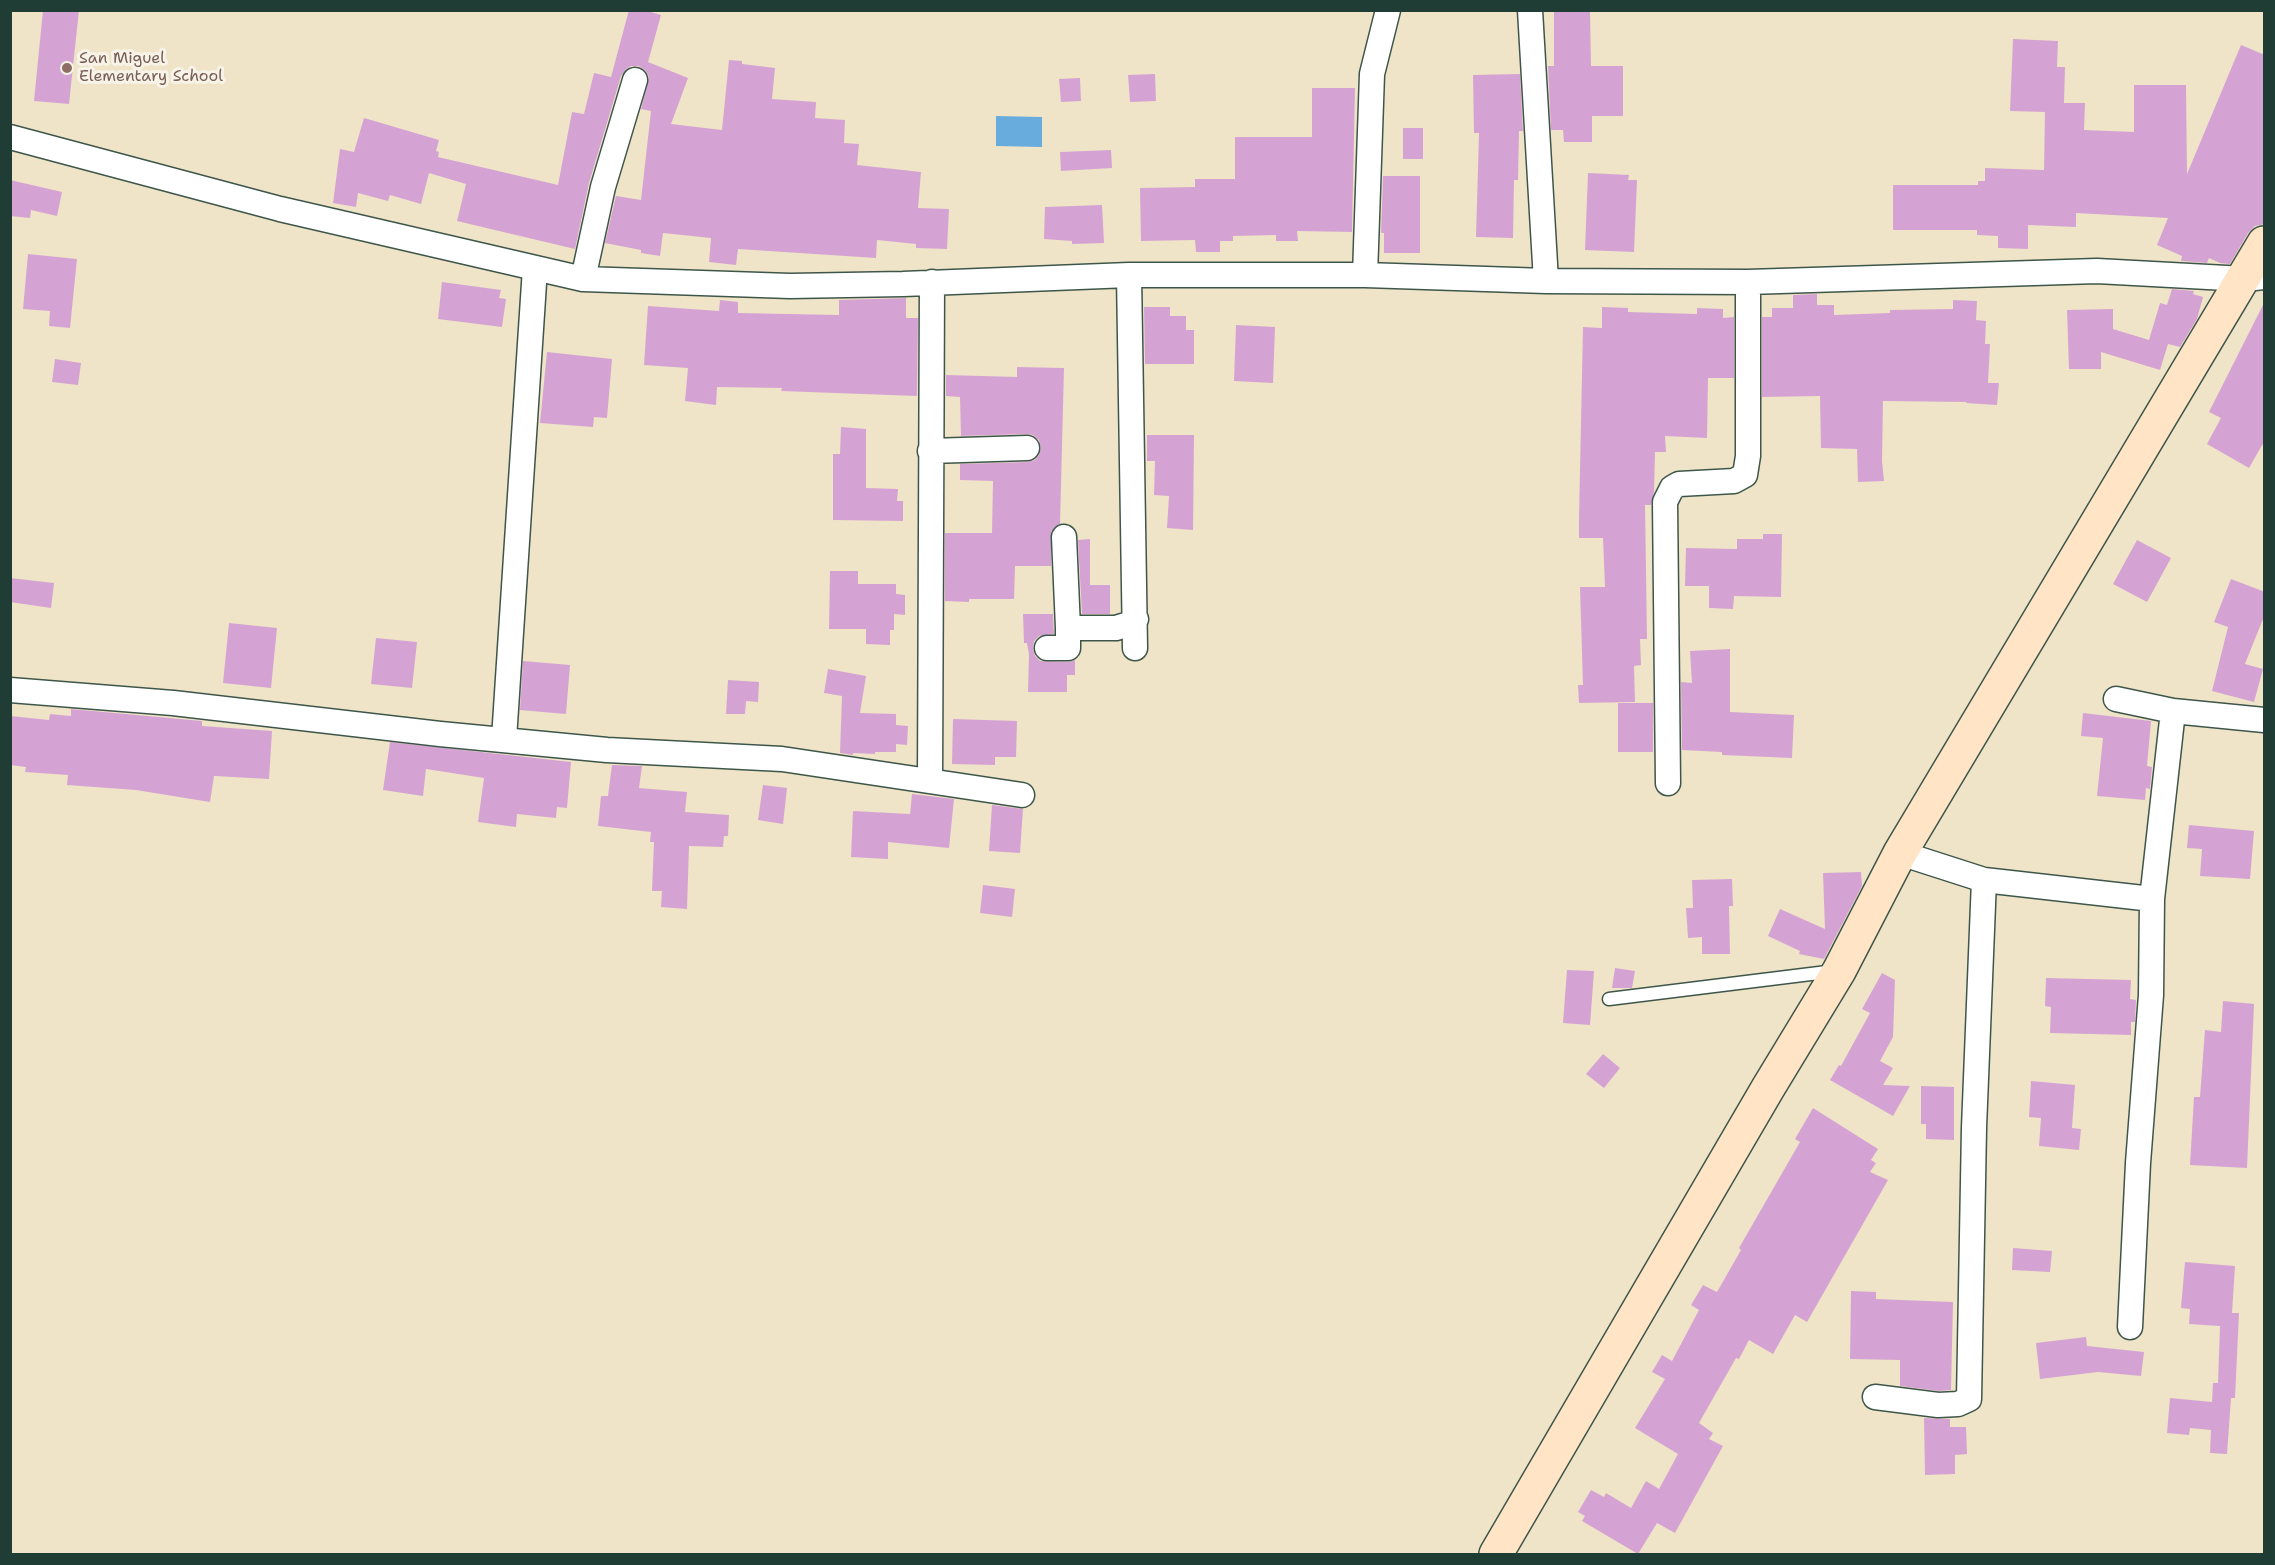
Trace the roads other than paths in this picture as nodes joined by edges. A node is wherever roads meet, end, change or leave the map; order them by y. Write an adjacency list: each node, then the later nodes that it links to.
1 (1388, 10): 8 (street)
2 (1530, 10): 11 (street)
3 (635, 80): 10 (street)
4 (10, 137): 6 (street)
5 (2265, 243): 9 (main road)
6 (535, 268): 10 (street); 25 (street)
7 (1129, 275): 8 (street); 12 (street); 17 (street)
8 (1365, 275): 11 (street)
9 (2255, 278): 13 (street); 29 (main road)
10 (583, 279): 12 (street)
11 (1546, 281): 13 (street)
12 (932, 282): 15 (street)
13 (1748, 282): 27 (street)
14 (1027, 448): 15 (street)
15 (930, 451): 26 (street)
16 (1064, 537): 18 (street)
17 (1136, 619): 18 (street); 20 (street)
18 (1068, 628): 19 (street)
19 (1047, 648)
20 (1135, 648)
21 (10, 690): 25 (street)
22 (2116, 699): 23 (street)
23 (2173, 711): 24 (street); 31 (street)
24 (2265, 720)
25 (504, 739): 26 (street)
26 (930, 781): 28 (street)
27 (1668, 783)
28 (1022, 795)
29 (1900, 853): 30 (street); 32 (main road)
30 (1984, 880): 31 (street); 35 (street)
31 (2152, 899): 34 (street)
32 (1839, 971): 33 (lane); 36 (main road)
33 (1609, 999)
34 (2130, 1327)
35 (1875, 1397)
36 (1496, 1554)

